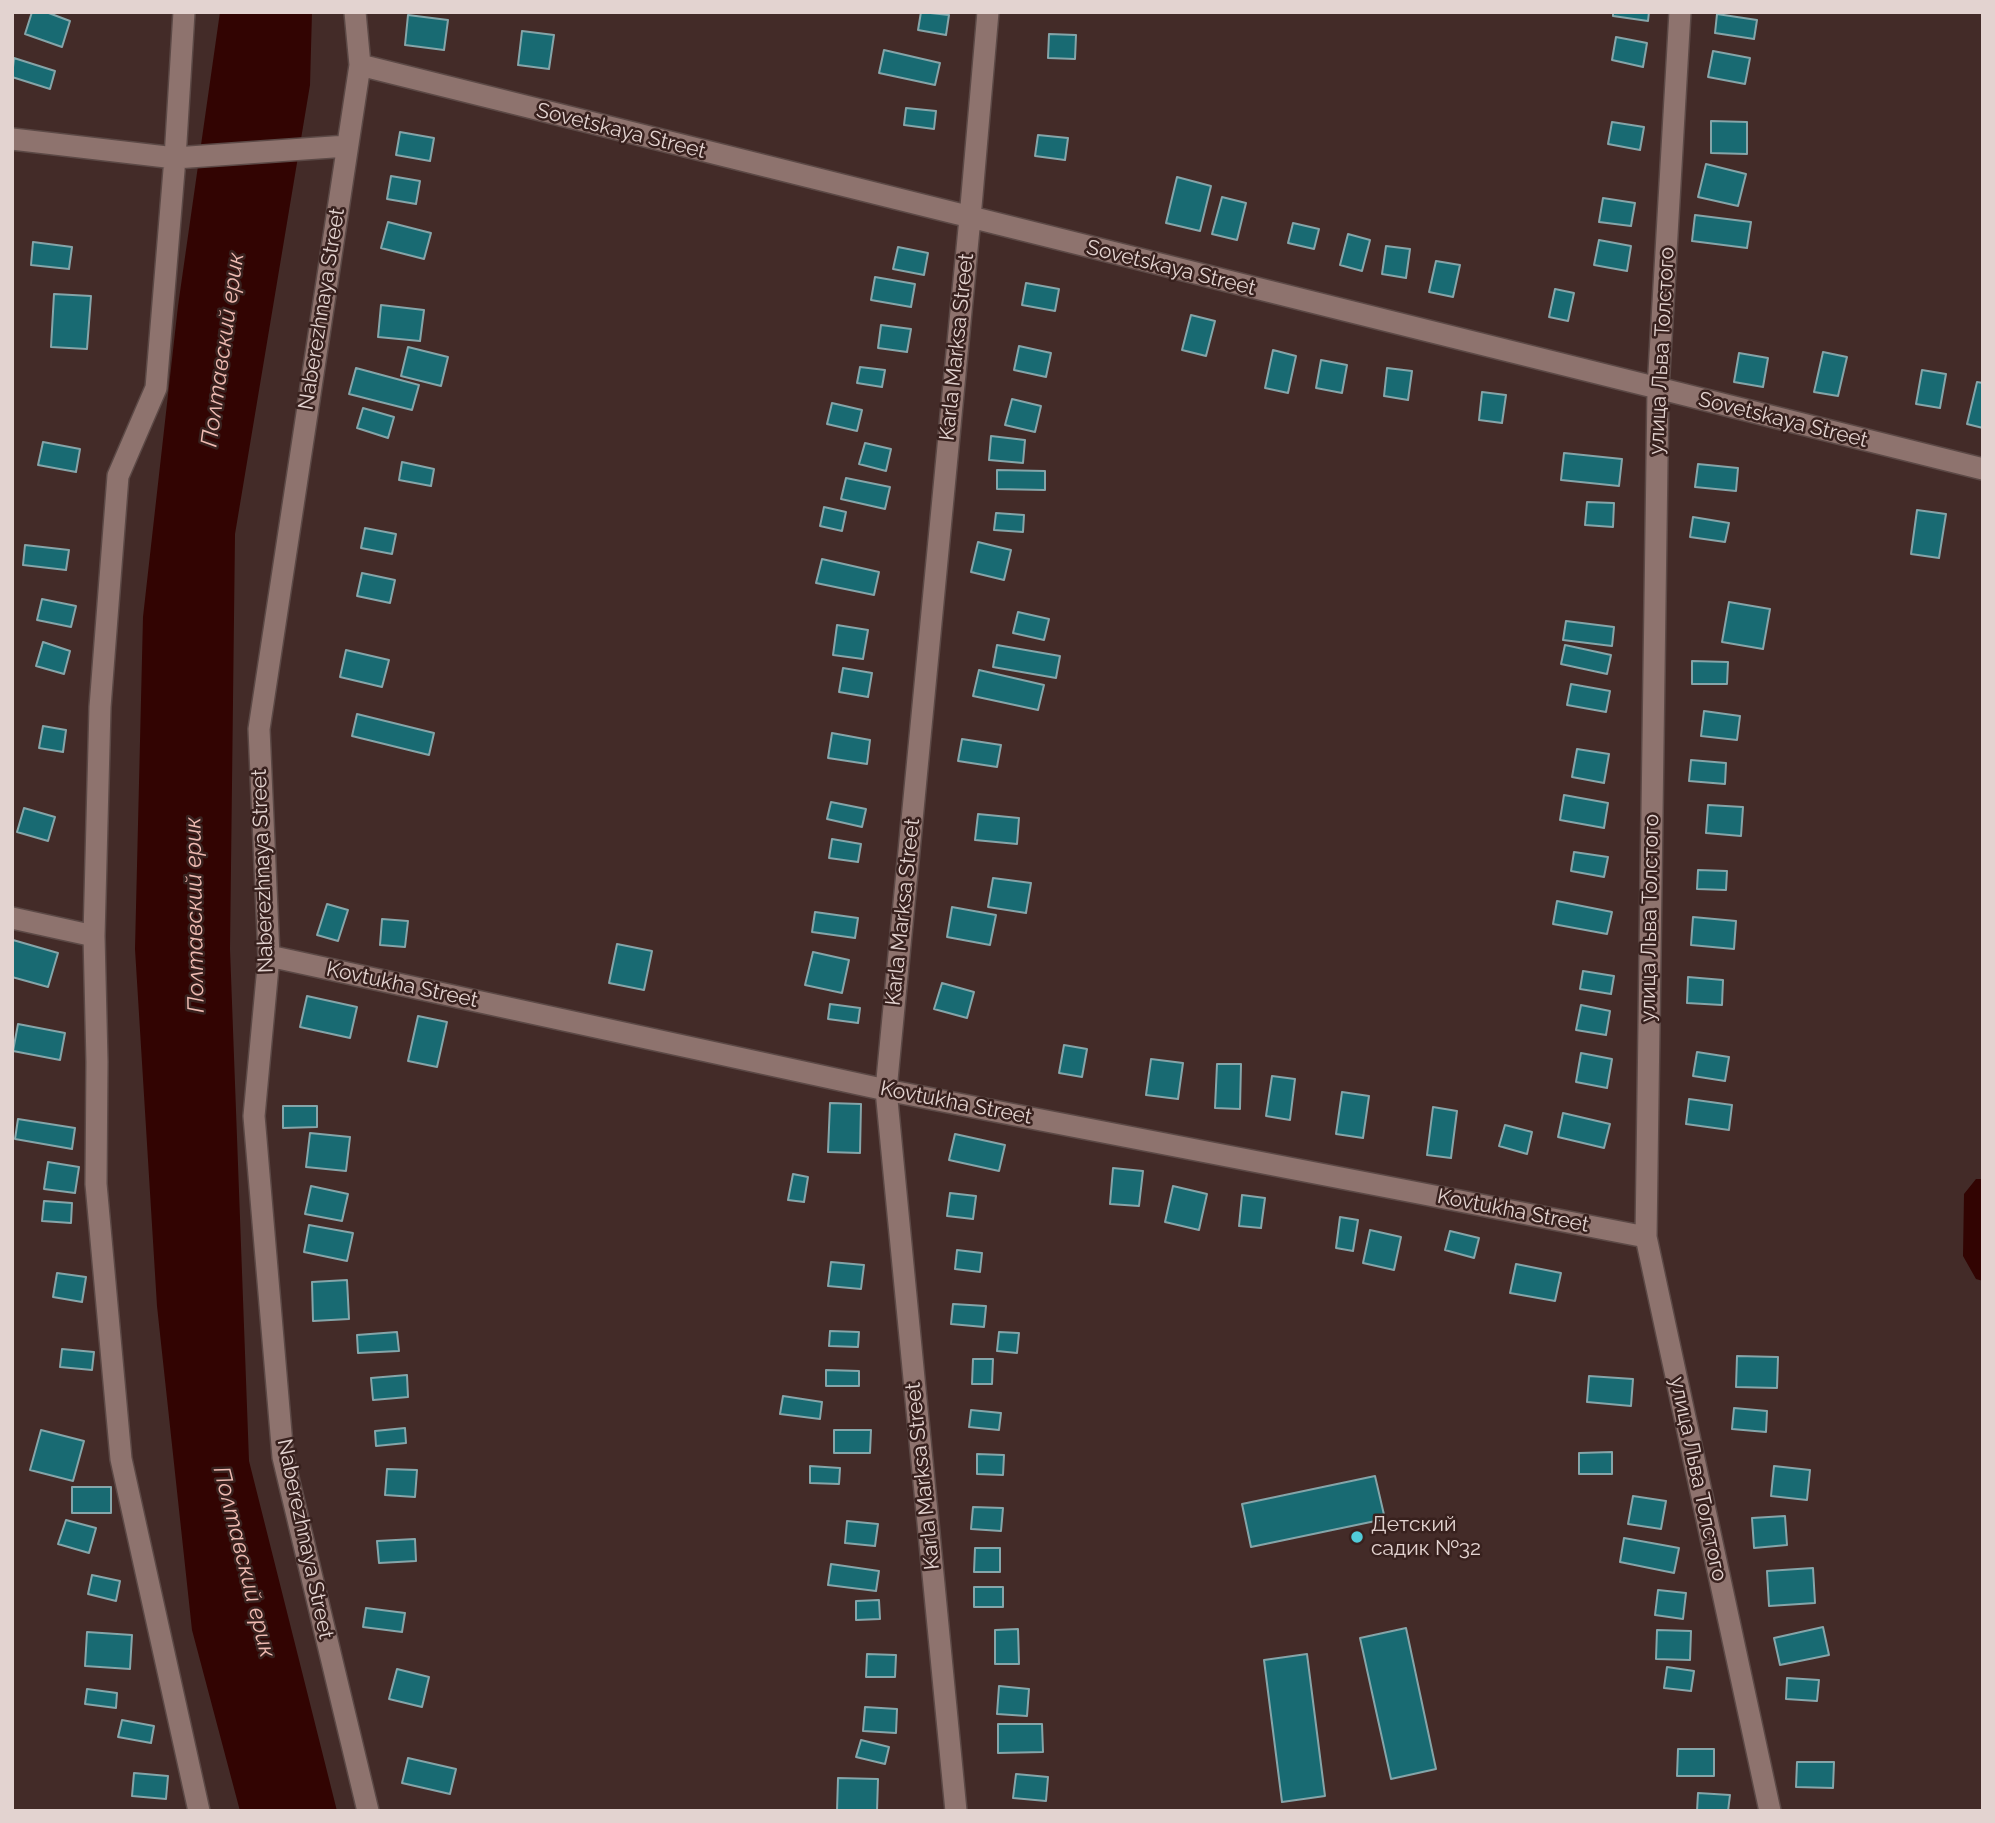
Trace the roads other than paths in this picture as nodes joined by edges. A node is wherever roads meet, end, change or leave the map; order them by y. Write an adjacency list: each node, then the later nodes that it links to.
1 (184, 12): 8 (street)
2 (355, 12): 5 (street, Naberezhnaya Street)
3 (988, 12): 9 (street, Karla Marksa Street)
4 (1680, 12): 10 (street, улица Льва Толстого)
5 (360, 65): 7 (street, Naberezhnaya Street); 9 (street, Sovetskaya Street)
6 (12, 139): 8 (street)
7 (347, 146): 8 (street); 14 (street, Naberezhnaya Street)
8 (176, 158): 13 (street)
9 (970, 218): 10 (street, Sovetskaya Street); 15 (street, Karla Marksa Street)
10 (1658, 389): 11 (street, Sovetskaya Street); 16 (street, улица Льва Толстого)
11 (1983, 469)
12 (12, 918): 13 (street)
13 (94, 936): 17 (street)
14 (269, 956): 15 (street, Kovtukha Street); 18 (street, Naberezhnaya Street)
15 (886, 1090): 16 (street, Kovtukha Street); 19 (street, Karla Marksa Street)
16 (1646, 1237): 20 (street, улица Льва Толстого)
17 (199, 1811)
18 (368, 1811)
19 (956, 1811)
20 (1770, 1811)

